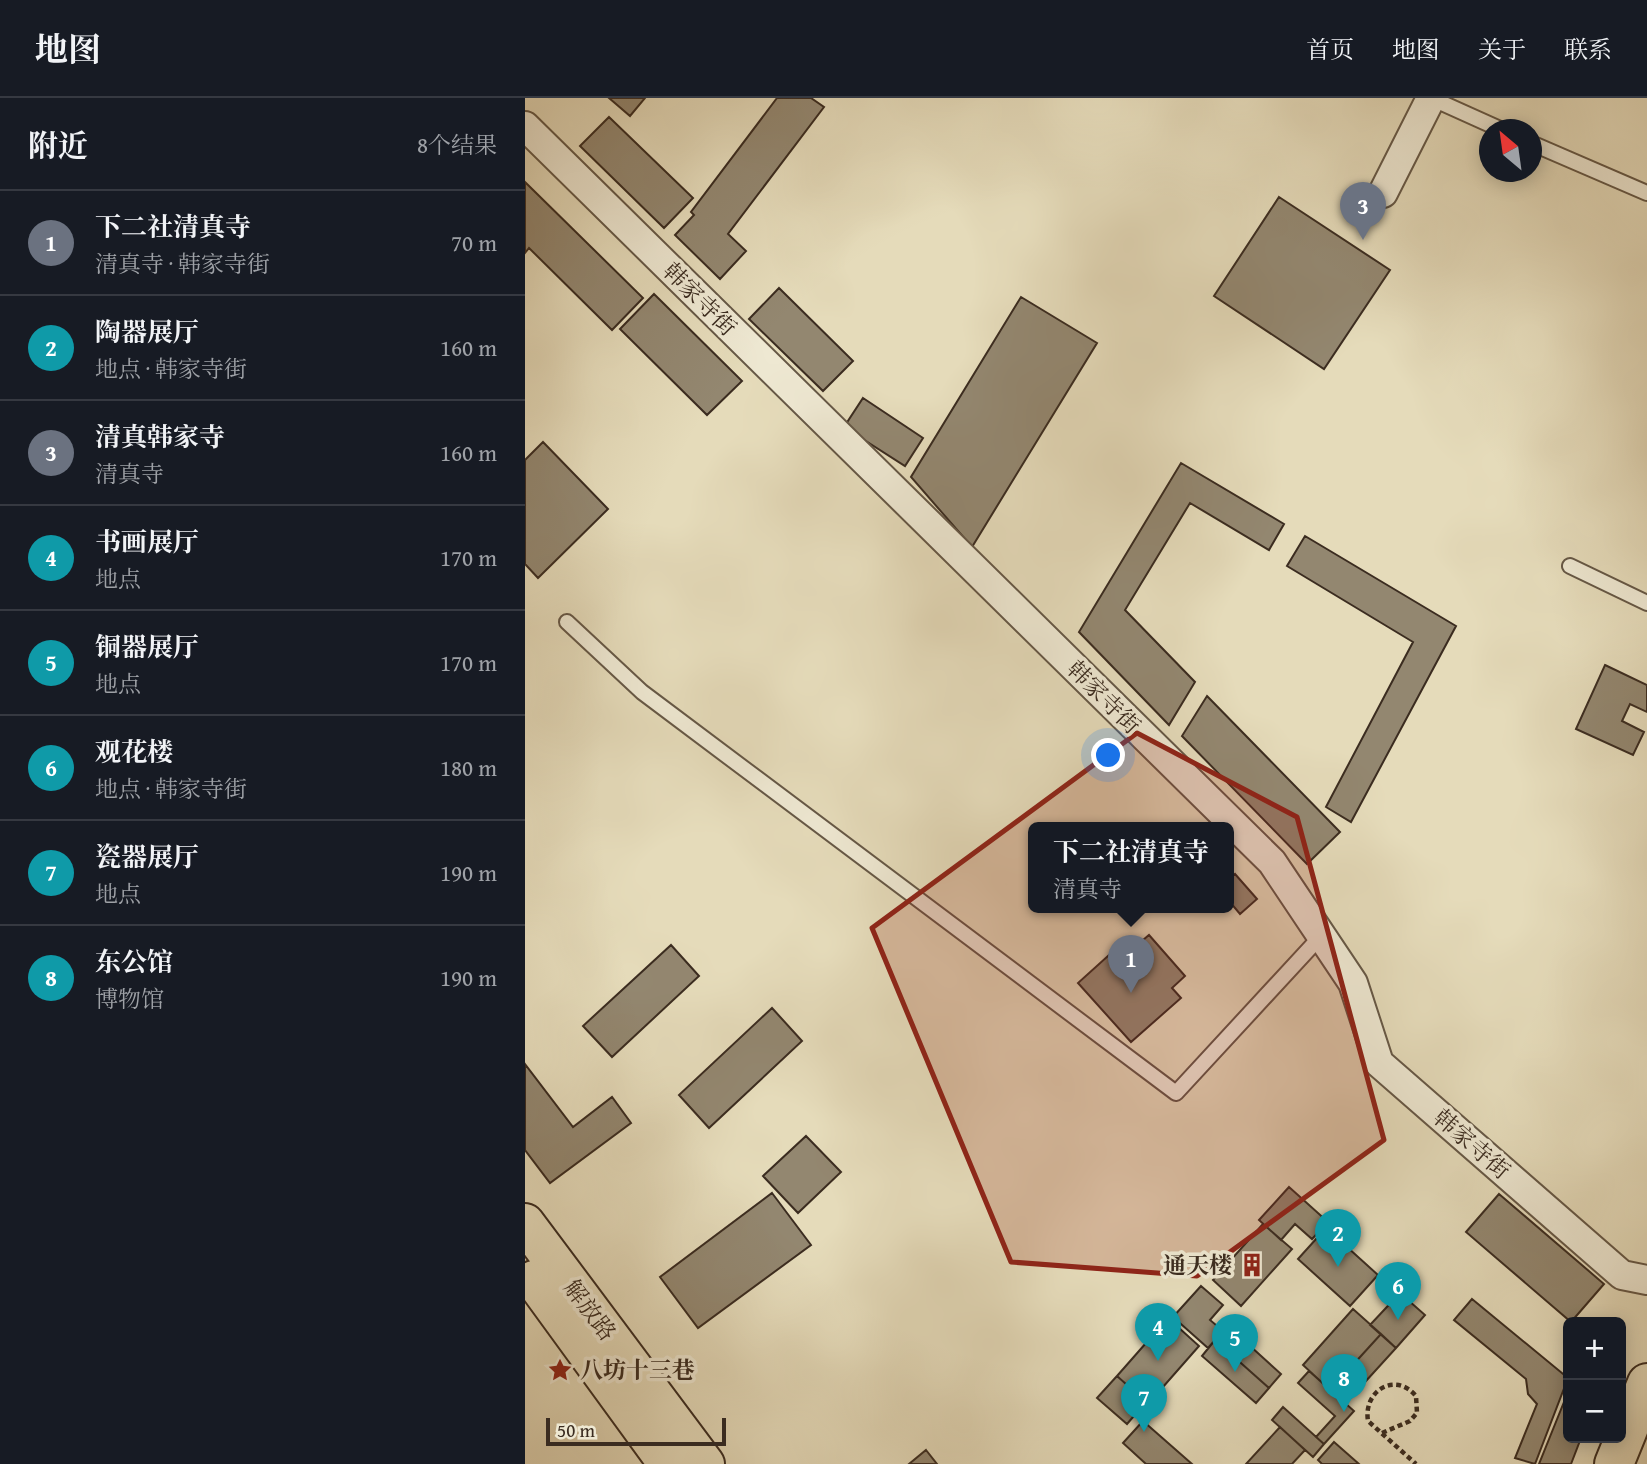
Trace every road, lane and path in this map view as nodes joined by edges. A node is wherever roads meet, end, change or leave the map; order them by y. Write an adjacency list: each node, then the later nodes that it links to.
1 (1431, 98): 2 (lane); 5 (street)
2 (1479, 120)
3 (525, 126): 10 (street, 韩家寺街)
4 (1542, 148): 6 (lane)
5 (1383, 193)
6 (1647, 194)
7 (1570, 566): 8 (lane)
8 (1647, 603)
9 (567, 622): 12 (lane)
10 (1231, 822)
11 (1234, 825): 12 (street, 韩家寺街)
12 (1321, 936): 15 (street, 韩家寺街)
13 (525, 1223): 19 (main road, 解放路)
14 (525, 1267): 18 (main road, 解放路)
15 (1647, 1280)
16 (1647, 1383): 21 (main road)
17 (1382, 1433): 17 (path); 20 (path)
18 (668, 1464)
19 (705, 1464)
20 (1416, 1464)
21 (1613, 1464)

